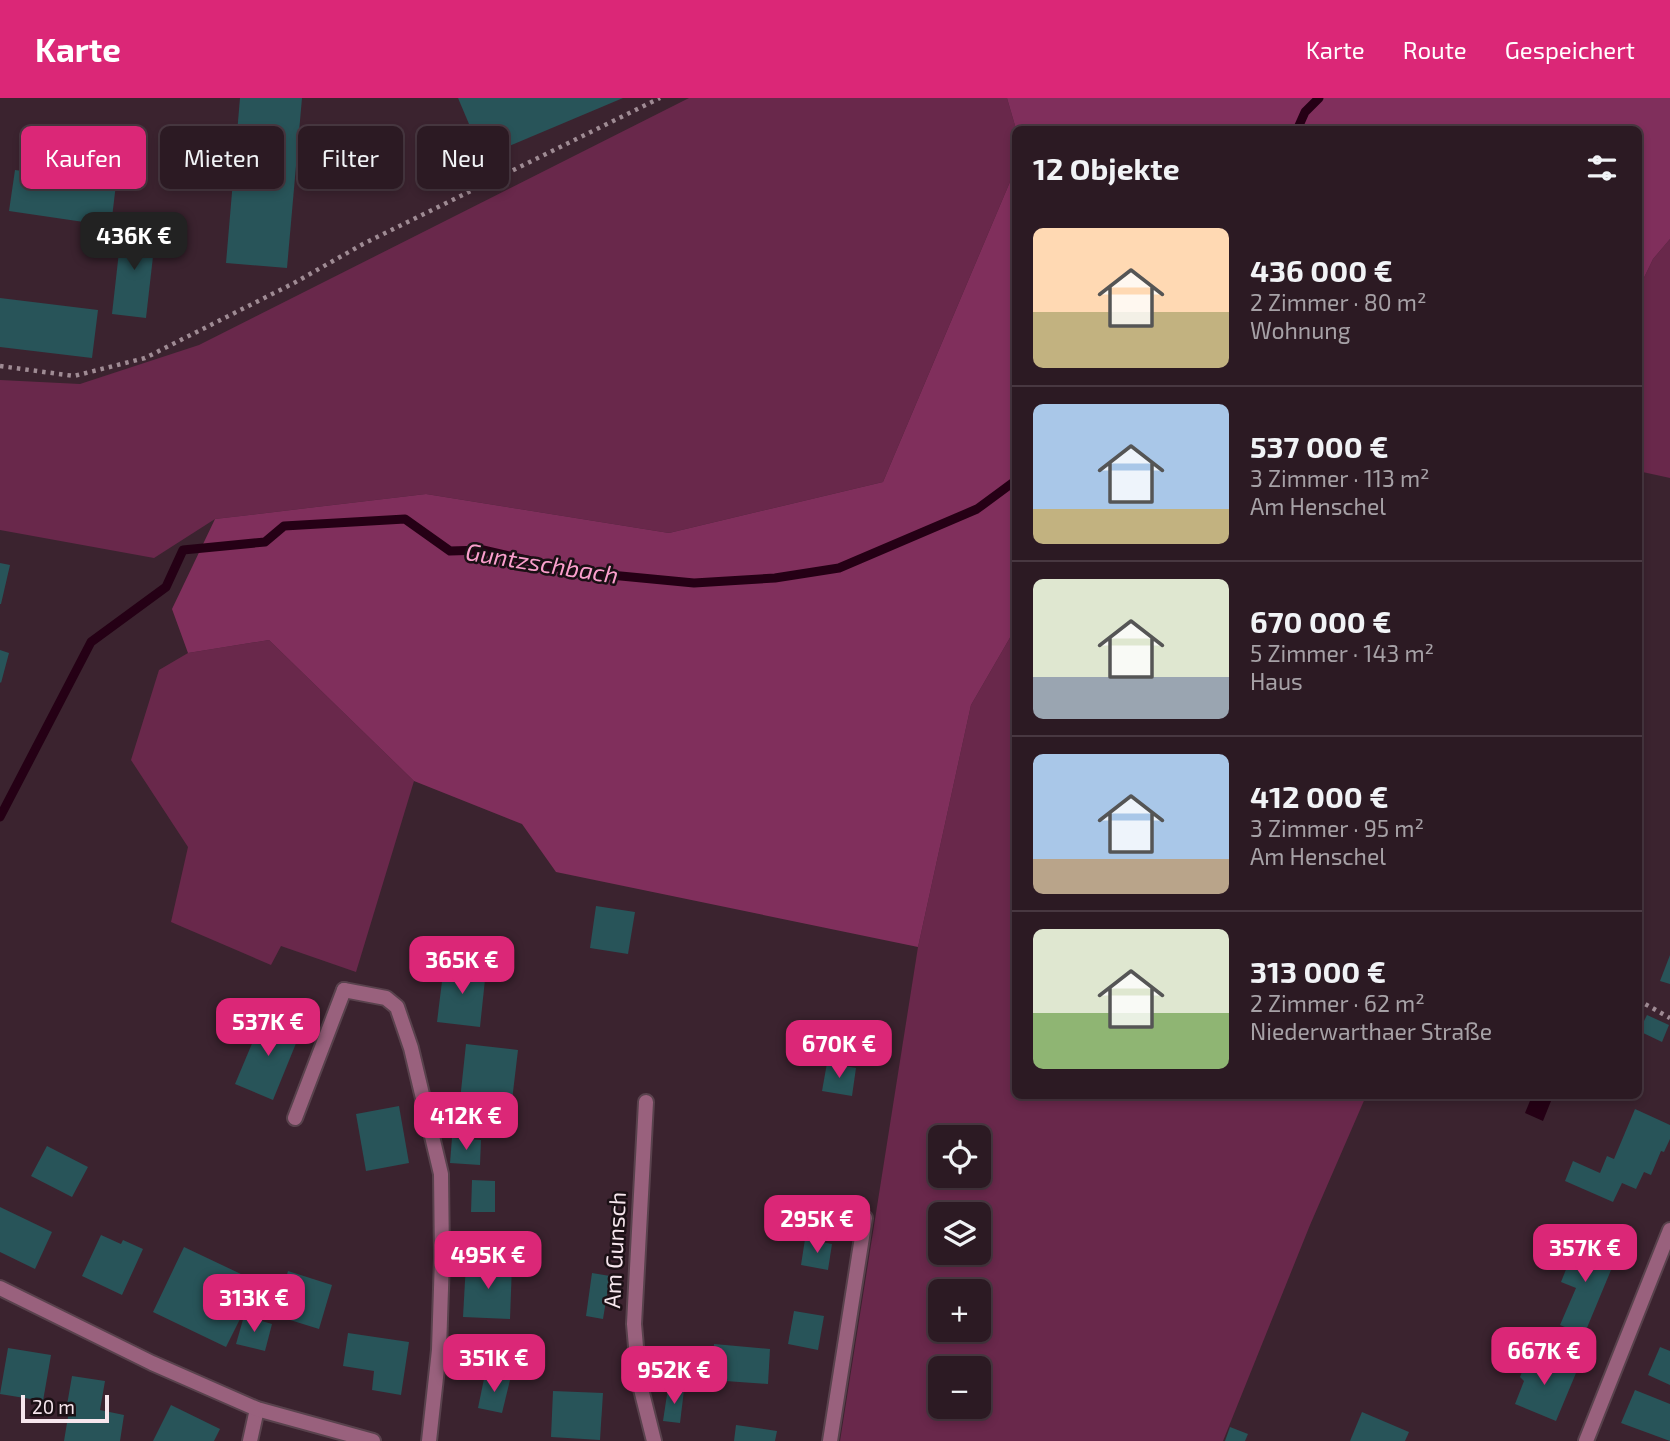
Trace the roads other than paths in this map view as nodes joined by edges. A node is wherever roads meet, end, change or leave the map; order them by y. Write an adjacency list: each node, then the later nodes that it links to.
1 (646, 1102): 10 (street, Am Gunsch)
2 (295, 1118): 9 (street)
3 (864, 1218): 11 (street)
4 (1670, 1230): 12 (street)
5 (0, 1288): 6 (street)
6 (257, 1409): 7 (street); 8 (street)
7 (250, 1441)
8 (373, 1441)
9 (429, 1441)
10 (653, 1441)
11 (830, 1441)
12 (1586, 1441)

